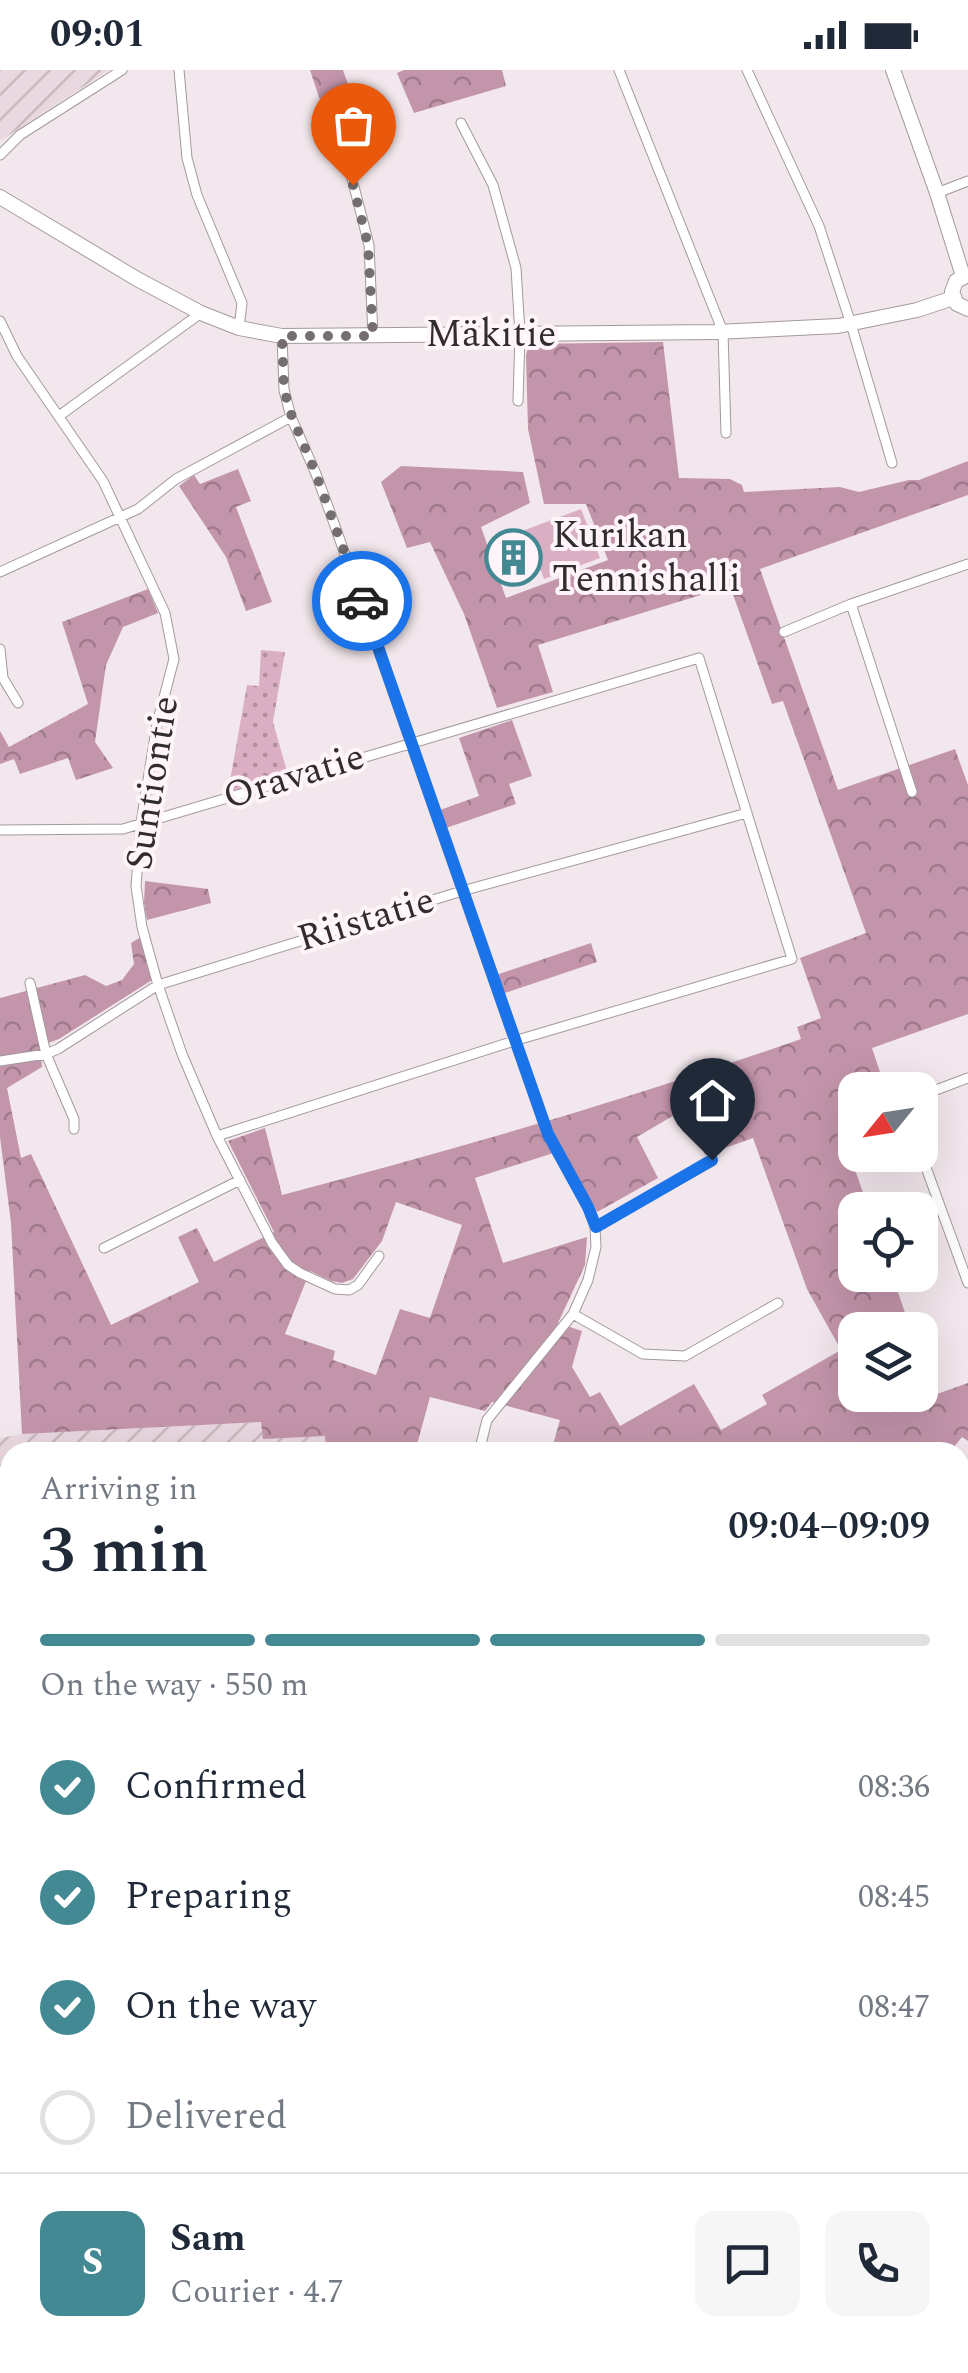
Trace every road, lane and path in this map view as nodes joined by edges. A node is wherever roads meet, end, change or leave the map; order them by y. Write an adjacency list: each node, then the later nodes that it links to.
1 (122, 70): 8 (street)
2 (180, 70): 18 (street)
3 (618, 70): 19 (street)
4 (747, 70): 17 (street)
5 (893, 70): 10 (street)
6 (461, 123): 20 (street)
7 (338, 124): 22 (street)
8 (0, 155)
9 (968, 181): 10 (street)
10 (937, 193): 12 (street)
11 (0, 197): 15 (street, Mäkitie)
12 (966, 276): 13 (street)
13 (953, 298): 14 (street); 17 (street, Mäkitie)
14 (968, 310)
15 (201, 313): 18 (street, Mäkitie); 24 (street)
16 (0, 321): 24 (street, Suntiontie)
17 (852, 324): 19 (street, Mäkitie); 27 (street)
18 (239, 328): 21 (street, Mäkitie)
19 (724, 332): 20 (street, Mäkitie); 26 (street)
20 (520, 334): 22 (street, Mäkitie); 23 (street)
21 (282, 336): 22 (street, Mäkitie); 25 (street)
22 (373, 336)
23 (518, 401)
24 (58, 416): 28 (street, Suntiontie)
25 (292, 417): 28 (street); 35 (street)
26 (726, 433)
27 (892, 463)
28 (121, 516): 30 (street); 38 (street, Suntiontie)
29 (968, 564): 31 (street)
30 (0, 572)
31 (851, 604): 32 (street); 36 (street)
32 (784, 632)
33 (0, 648): 34 (street)
34 (18, 703)
35 (412, 742): 37 (street, Oravatie); 38 (street, Oravatie); 40 (street)
36 (912, 792)
37 (747, 813): 40 (street, Riistatie); 43 (street)
38 (142, 823): 39 (street, Oravatie); 42 (street, Suntiontie)
39 (0, 830)
40 (462, 890): 42 (street, Riistatie); 43 (street)
41 (30, 982): 44 (street)
42 (158, 985): 44 (street, Riistatie); 49 (street, Suntiontie)
43 (514, 1042): 49 (street); 53 (street)
44 (46, 1054): 45 (street, Riistatie); 48 (street)
45 (0, 1061)
46 (968, 1078): 47 (street)
47 (938, 1089)
48 (74, 1129)
49 (218, 1136): 52 (street, Suntiontie)
50 (712, 1160): 53 (street)
51 (928, 1172): 56 (street)
52 (240, 1180): 54 (street); 55 (street, Suntiontie)
53 (596, 1227): 58 (street)
54 (104, 1248)
55 (379, 1256)
56 (968, 1283)
57 (778, 1302): 58 (street)
58 (573, 1314): 59 (street)
59 (482, 1442)

